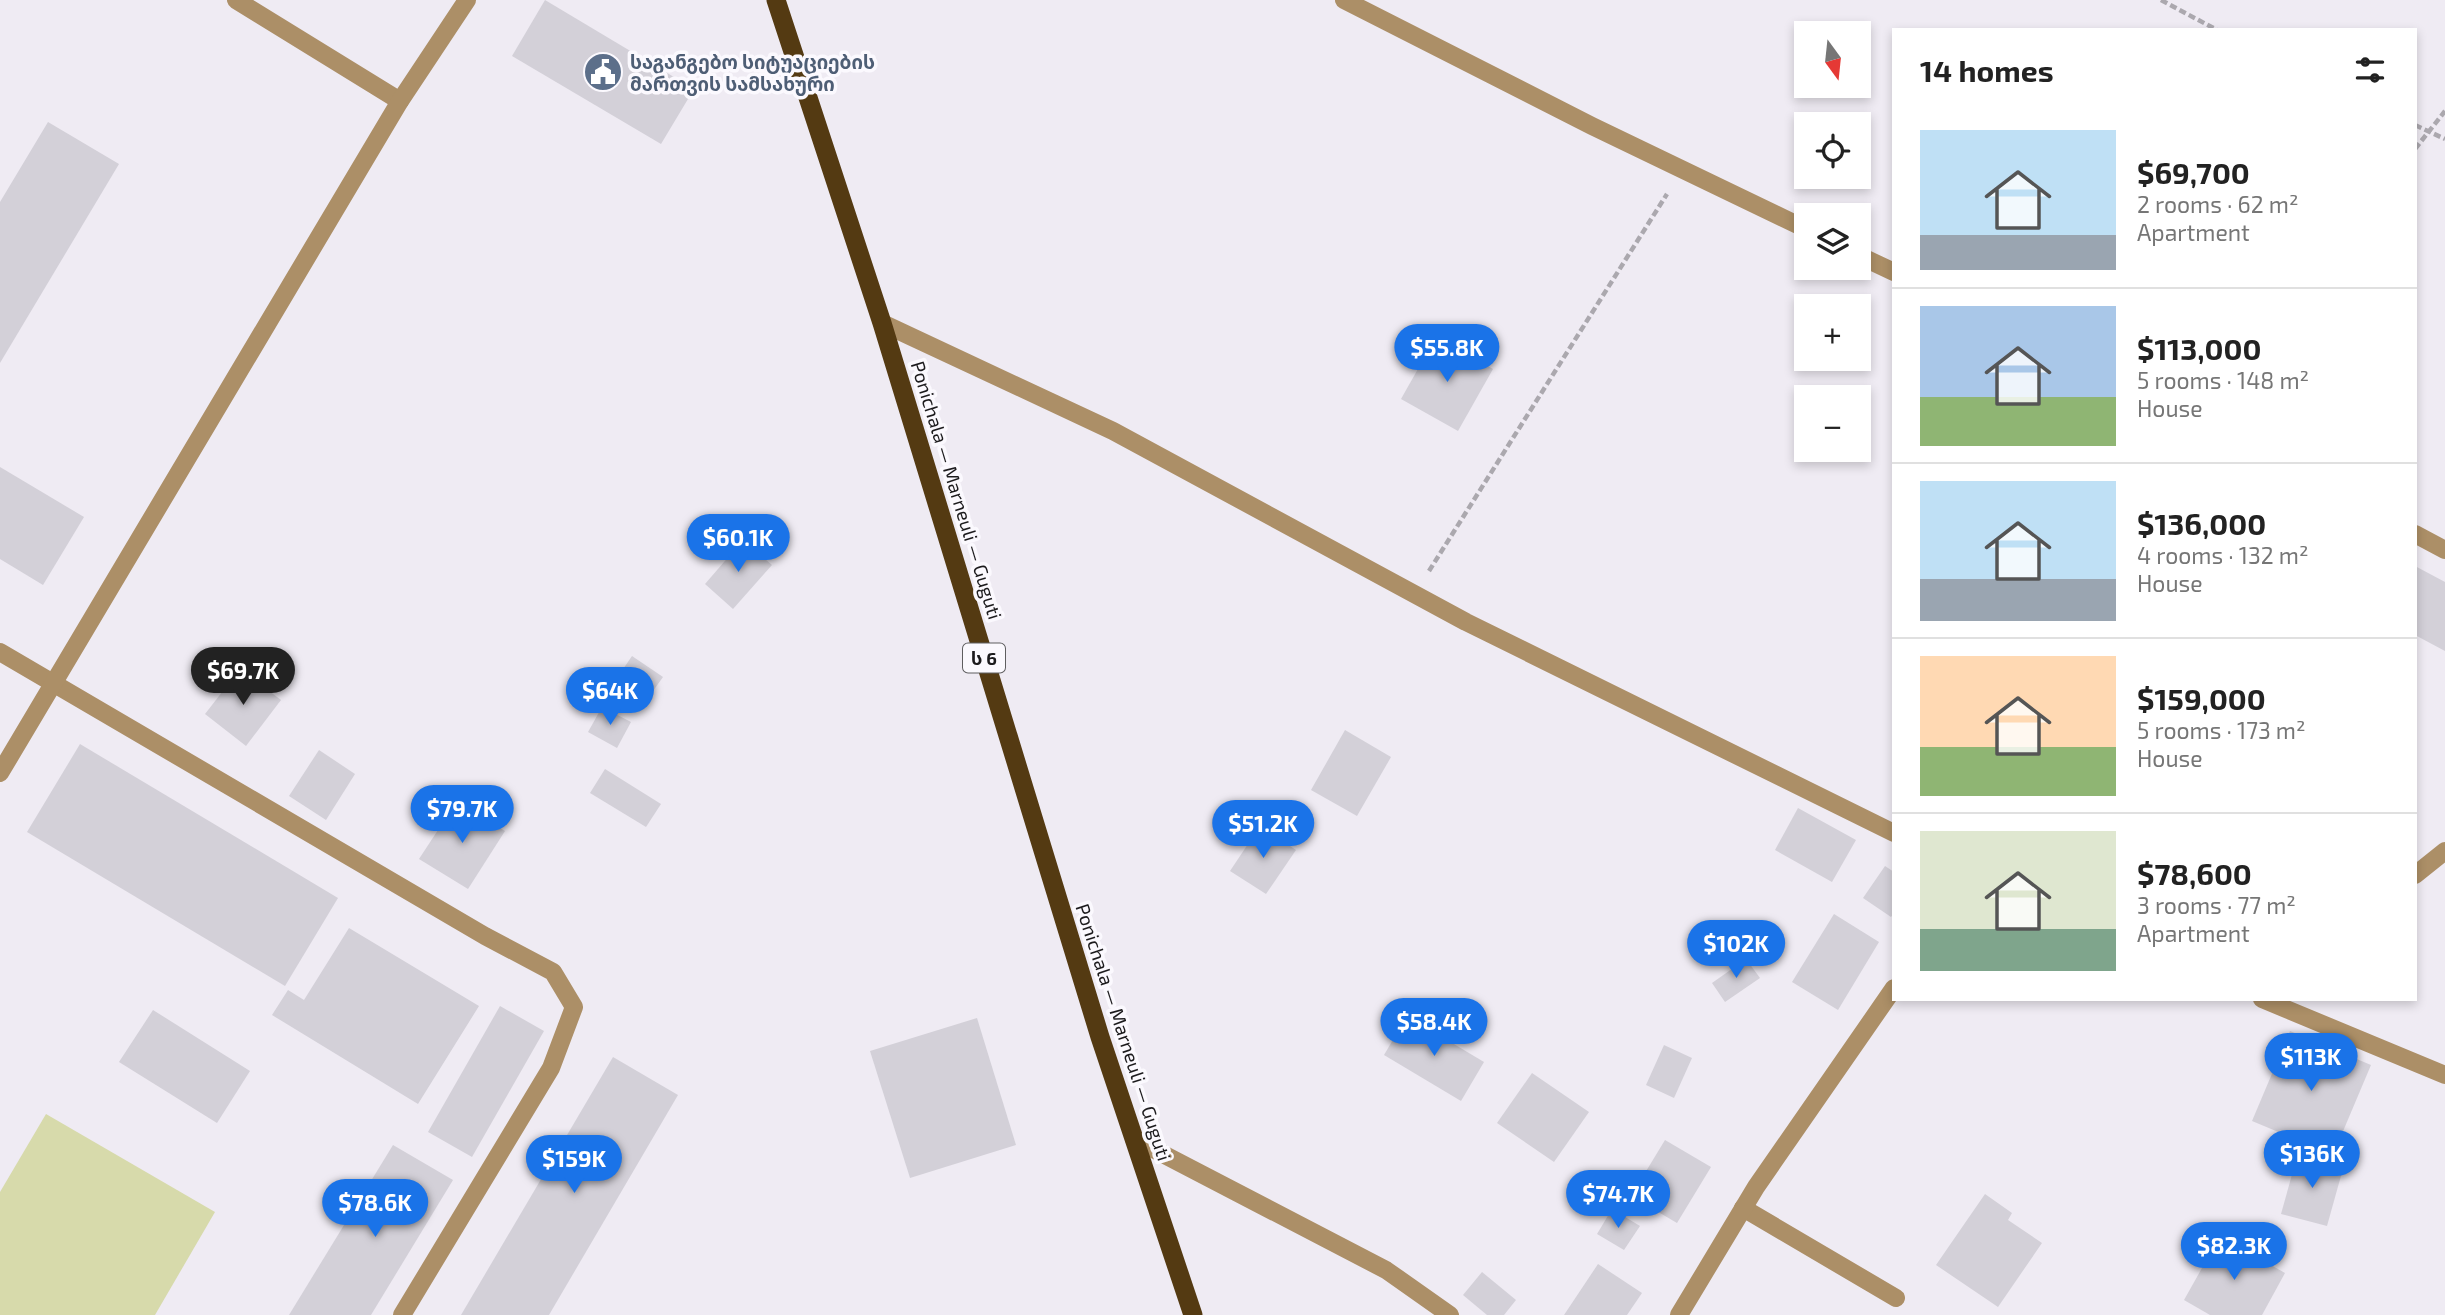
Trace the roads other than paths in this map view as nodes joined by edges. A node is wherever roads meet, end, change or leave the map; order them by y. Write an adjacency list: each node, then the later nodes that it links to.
1 (236, 0): 5 (street)
2 (467, 0): 5 (street)
3 (776, 0): 9 (highway, Ponichala — Marneuli — Guguti / ს 6)
4 (1344, 0): 6 (street)
5 (400, 101): 13 (street)
6 (1794, 223)
7 (1871, 261): 8 (street)
8 (1892, 271)
9 (882, 323): 15 (street); 21 (highway, Ponichala — Marneuli — Guguti / ს 6)
10 (2417, 535): 11 (street)
11 (2445, 550)
12 (0, 652): 13 (street)
13 (54, 685): 14 (street); 24 (street)
14 (0, 774)
15 (1892, 832)
16 (2445, 851): 17 (street)
17 (2417, 873)
18 (1892, 991): 22 (street)
19 (2271, 1001): 20 (street)
20 (2445, 1075)
21 (1134, 1139): 25 (highway, Ponichala — Marneuli — Guguti / ს 6); 26 (street)
22 (1743, 1209): 23 (street); 27 (street)
23 (1896, 1298)
24 (402, 1315)
25 (1193, 1315)
26 (1450, 1315)
27 (1679, 1315)

